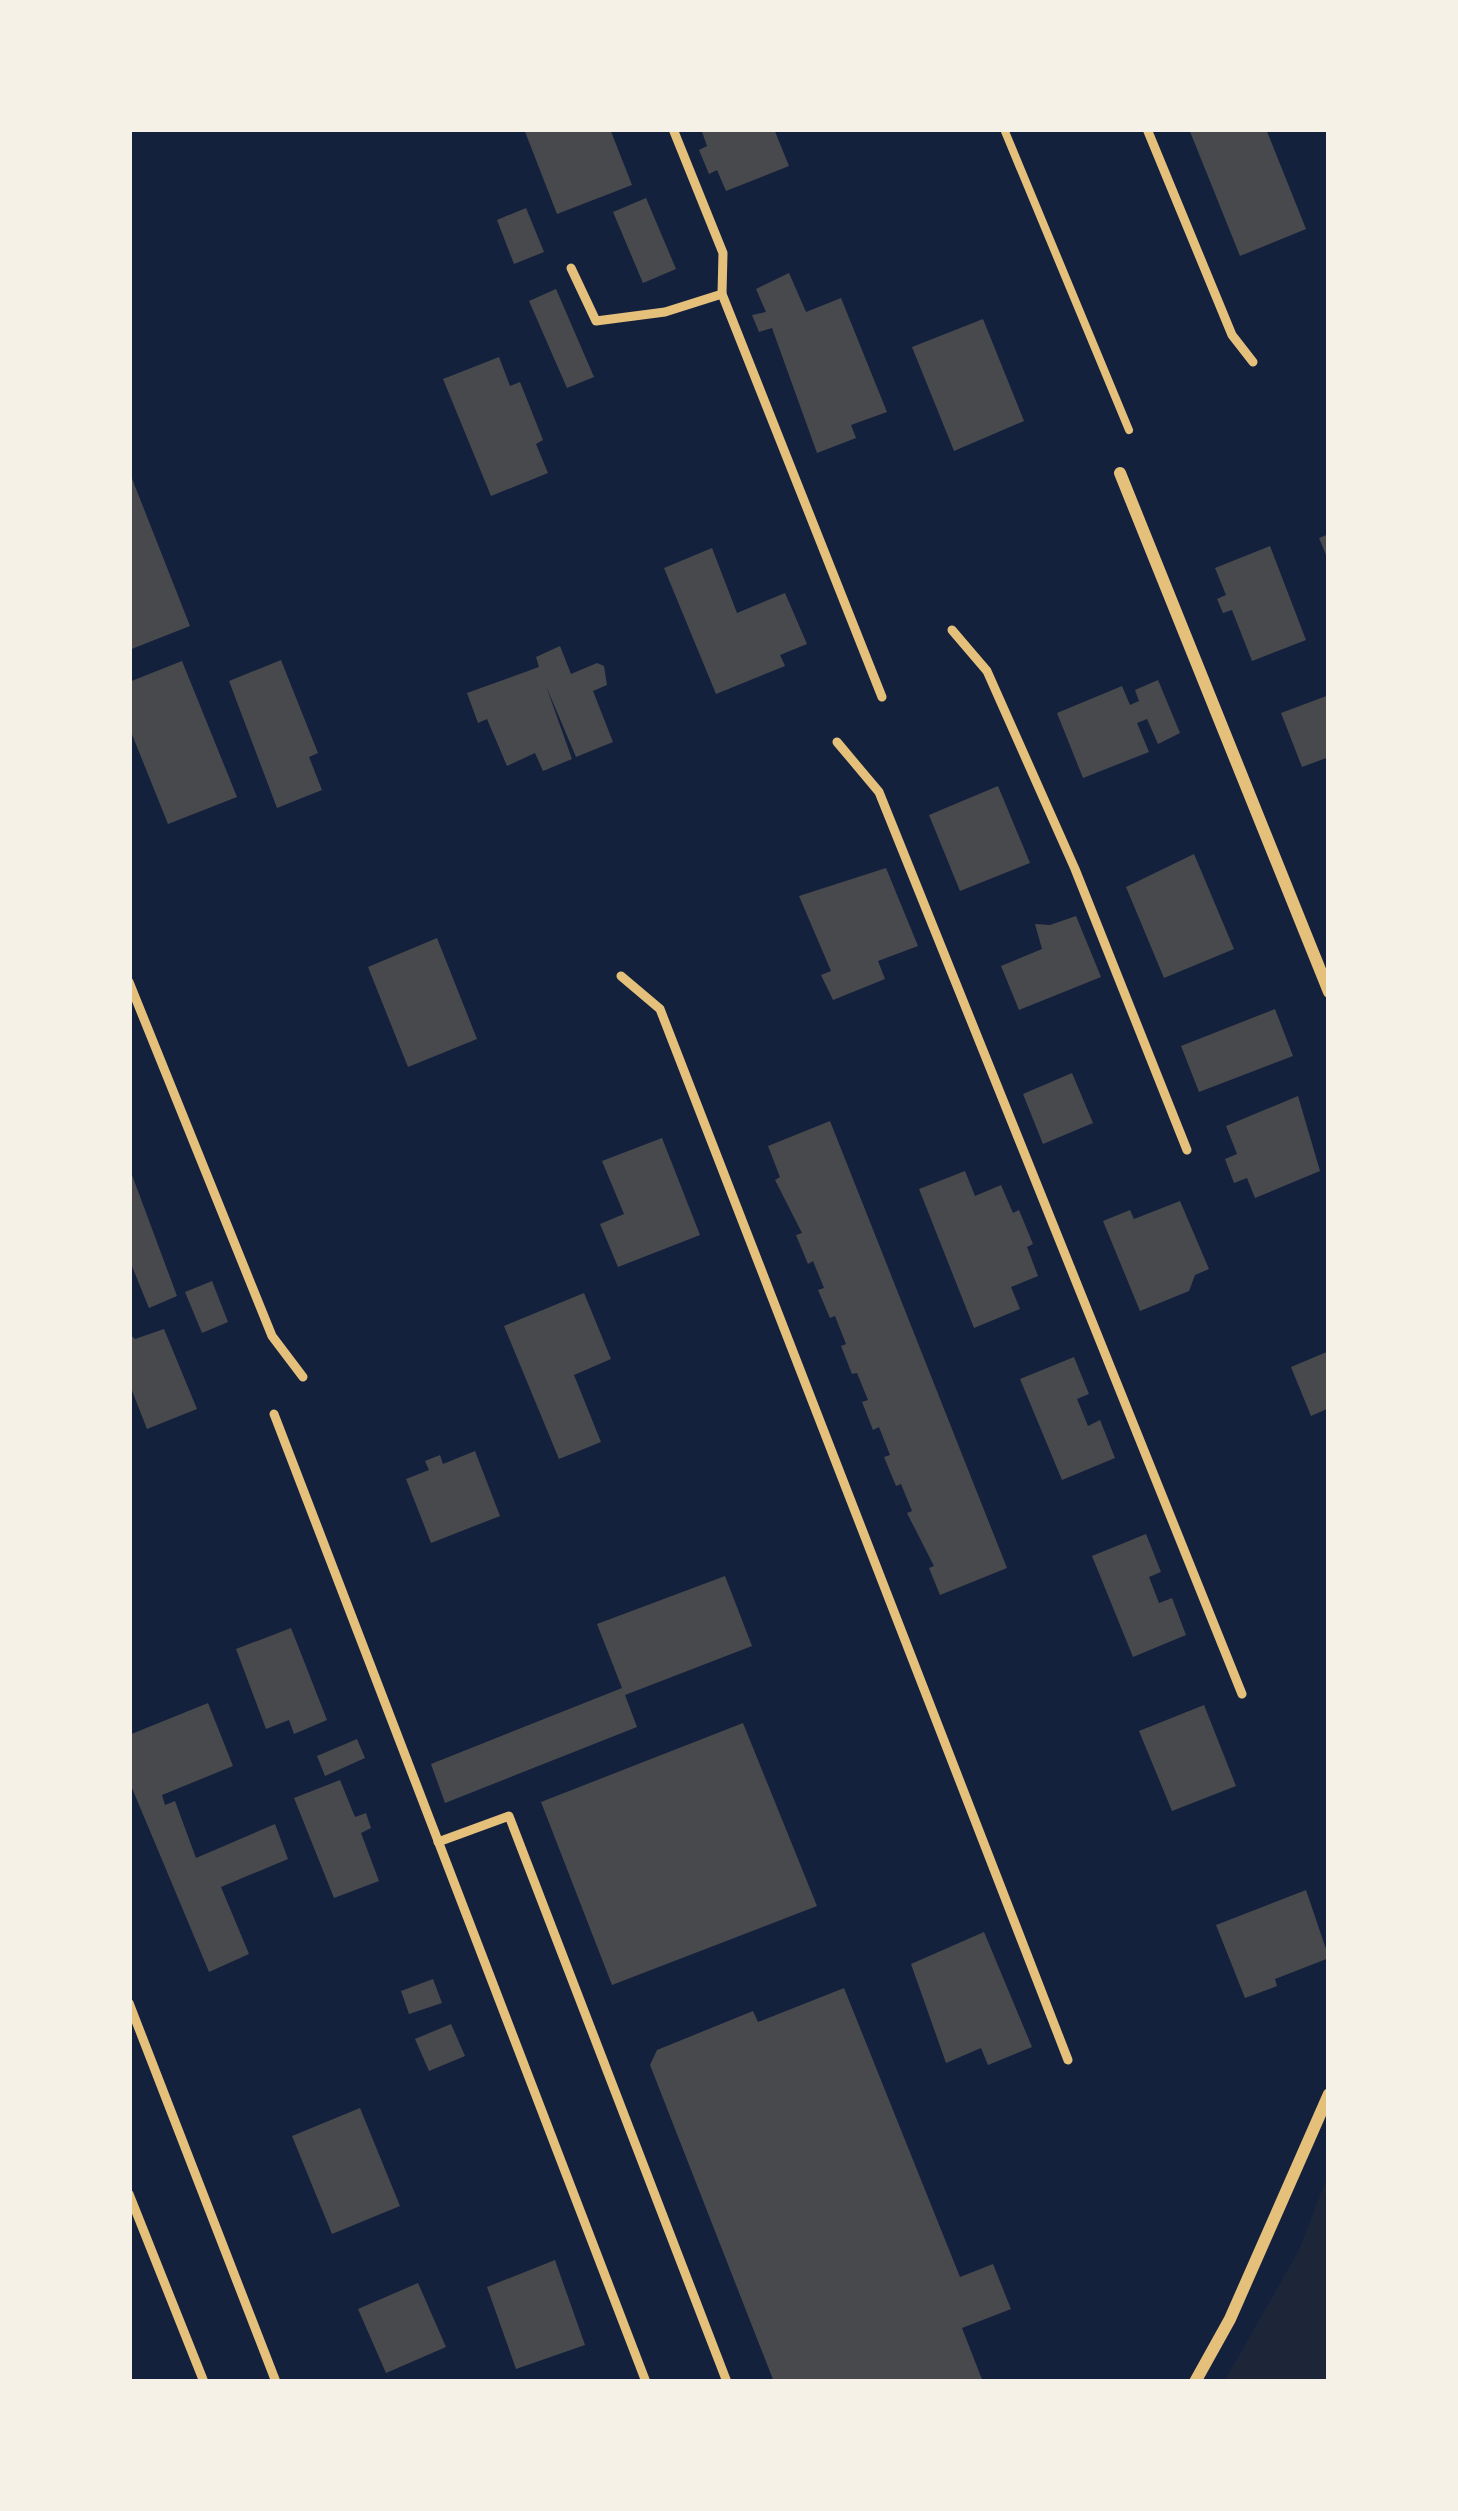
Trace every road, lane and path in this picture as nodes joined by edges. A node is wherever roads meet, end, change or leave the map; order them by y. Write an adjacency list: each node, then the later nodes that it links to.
1 (673, 129): 5 (lane)
2 (1004, 129): 7 (path)
3 (1147, 129): 6 (lane)
4 (571, 268): 5 (lane)
5 (722, 294): 10 (lane)
6 (1253, 362)
7 (1129, 430)
8 (1120, 472): 14 (street)
9 (952, 630): 15 (lane)
10 (882, 697)
11 (837, 742): 18 (lane)
12 (621, 976): 21 (lane)
13 (129, 982): 16 (lane)
14 (1329, 992)
15 (1187, 1150)
16 (303, 1377)
17 (274, 1414): 19 (lane)
18 (1242, 1694)
19 (438, 1842): 26 (lane); 27 (lane)
20 (129, 2002): 25 (lane)
21 (1068, 2060)
22 (1329, 2094): 28 (street)
23 (129, 2194): 24 (lane)
24 (204, 2382)
25 (276, 2382)
26 (646, 2382)
27 (727, 2382)
28 (1195, 2382)

